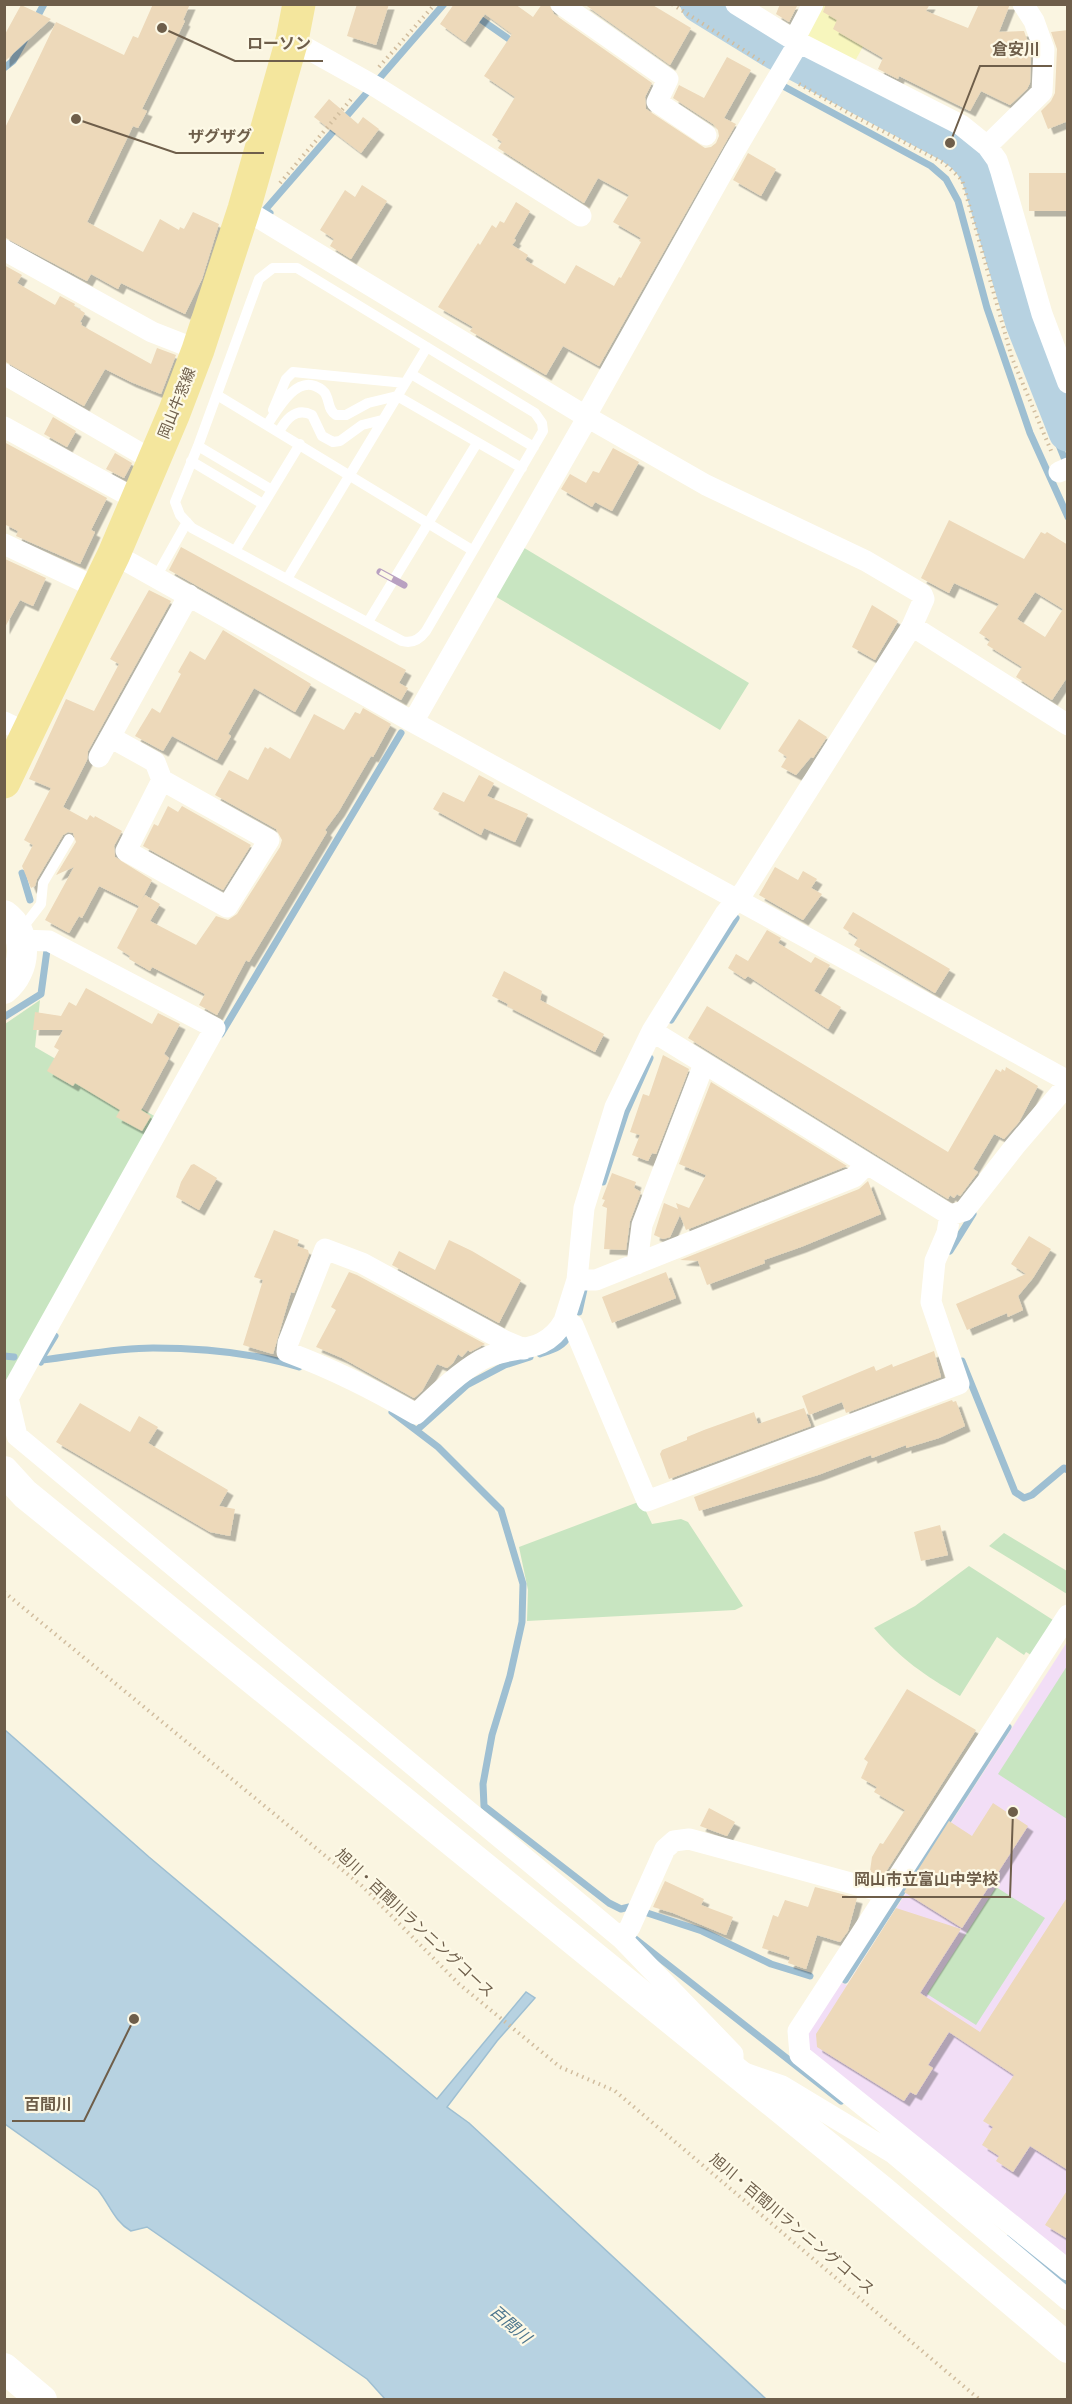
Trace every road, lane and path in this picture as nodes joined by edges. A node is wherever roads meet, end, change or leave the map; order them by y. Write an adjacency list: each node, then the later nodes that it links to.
1 (299, 4): 8 (main road, 岡山牛窓線)
2 (435, 4): 11 (path)
3 (561, 4): 12 (street)
4 (672, 4): 10 (path)
5 (736, 4): 9 (street)
6 (813, 4): 9 (street)
7 (1025, 5): 13 (street)
8 (292, 40): 11 (street); 14 (main road, 岡山牛窓線)
9 (796, 44): 10 (street); 13 (street)
10 (781, 71): 24 (street); 36 (path)
11 (371, 84): 14 (path); 15 (street)
12 (706, 135)
13 (987, 146): 21 (street)
14 (250, 213): 18 (main road, 岡山牛窓線); 24 (street)
15 (581, 216)
16 (4, 250): 18 (street)
17 (427, 347): 20 (lane); 22 (lane); 32 (lane)
18 (198, 350): 33 (main road, 岡山牛窓線)
19 (4, 374): 33 (street)
20 (408, 379): 23 (lane); 26 (lane); 32 (lane)
21 (1068, 384)
22 (217, 395): 26 (lane); 31 (lane)
23 (397, 396): 25 (lane); 26 (lane); 29 (lane)
24 (585, 412): 52 (street); 53 (street)
25 (382, 420): 28 (lane); 37 (lane)
26 (267, 425): 28 (lane)
27 (4, 427): 39 (street)
28 (279, 432): 30 (lane)
29 (477, 443): 35 (lane); 42 (lane)
30 (300, 444): 37 (lane); 38 (lane)
31 (198, 446): 34 (lane); 38 (lane)
32 (534, 447): 35 (lane)
33 (154, 461): 39 (main road, 岡山牛窓線)
34 (191, 461): 40 (lane); 41 (lane)
35 (522, 468): 44 (lane)
36 (1064, 469)
37 (347, 475): 42 (lane); 48 (lane)
38 (272, 490): 40 (lane)
39 (137, 500): 46 (main road, 岡山牛窓線)
40 (263, 504): 45 (lane)
41 (187, 522): 45 (lane); 47 (lane)
42 (428, 522): 44 (lane); 51 (lane)
43 (4, 544): 49 (street)
44 (472, 550): 51 (lane)
45 (235, 551): 48 (lane)
46 (114, 554): 47 (street); 49 (main road, 岡山牛窓線)
47 (156, 577): 50 (street)
48 (286, 579): 51 (lane)
49 (97, 588): 55 (main road, 岡山牛窓線)
50 (189, 595): 53 (street); 56 (street)
51 (368, 622)
52 (912, 626): 54 (street); 61 (street)
53 (414, 722): 61 (street)
54 (1068, 725)
55 (16, 728): 59 (main road, 岡山牛窓線)
56 (110, 737): 57 (street); 58 (street)
57 (99, 756)
58 (162, 780): 58 (street)
59 (4, 782)
60 (69, 839): 62 (lane)
61 (736, 899): 64 (street); 66 (street)
62 (15, 929): 63 (street); 73 (street)
63 (4, 989)
64 (651, 1031): 65 (street); 70 (street)
65 (704, 1064): 67 (street); 69 (street)
66 (1068, 1083): 68 (street)
67 (867, 1164): 68 (street); 69 (street)
68 (950, 1215): 71 (street)
69 (637, 1264): 70 (street)
70 (583, 1280): 71 (street)
71 (564, 1321): 72 (street)
72 (524, 1349): 72 (street)
73 (6, 1397): 78 (street)
74 (4, 1471): 79 (street)
75 (4, 1592): 86 (path, 旭川・百間川ランニングコース)
76 (1068, 1615): 77 (street)
77 (887, 1893): 78 (street); 80 (street)
78 (622, 1939): 79 (street)
79 (733, 2069): 80 (street); 83 (street)
80 (899, 2145): 81 (street); 82 (street)
81 (1068, 2270)
82 (1068, 2301)
83 (1068, 2348)
84 (4, 2368): 85 (street)
85 (42, 2400)
86 (980, 2400)

